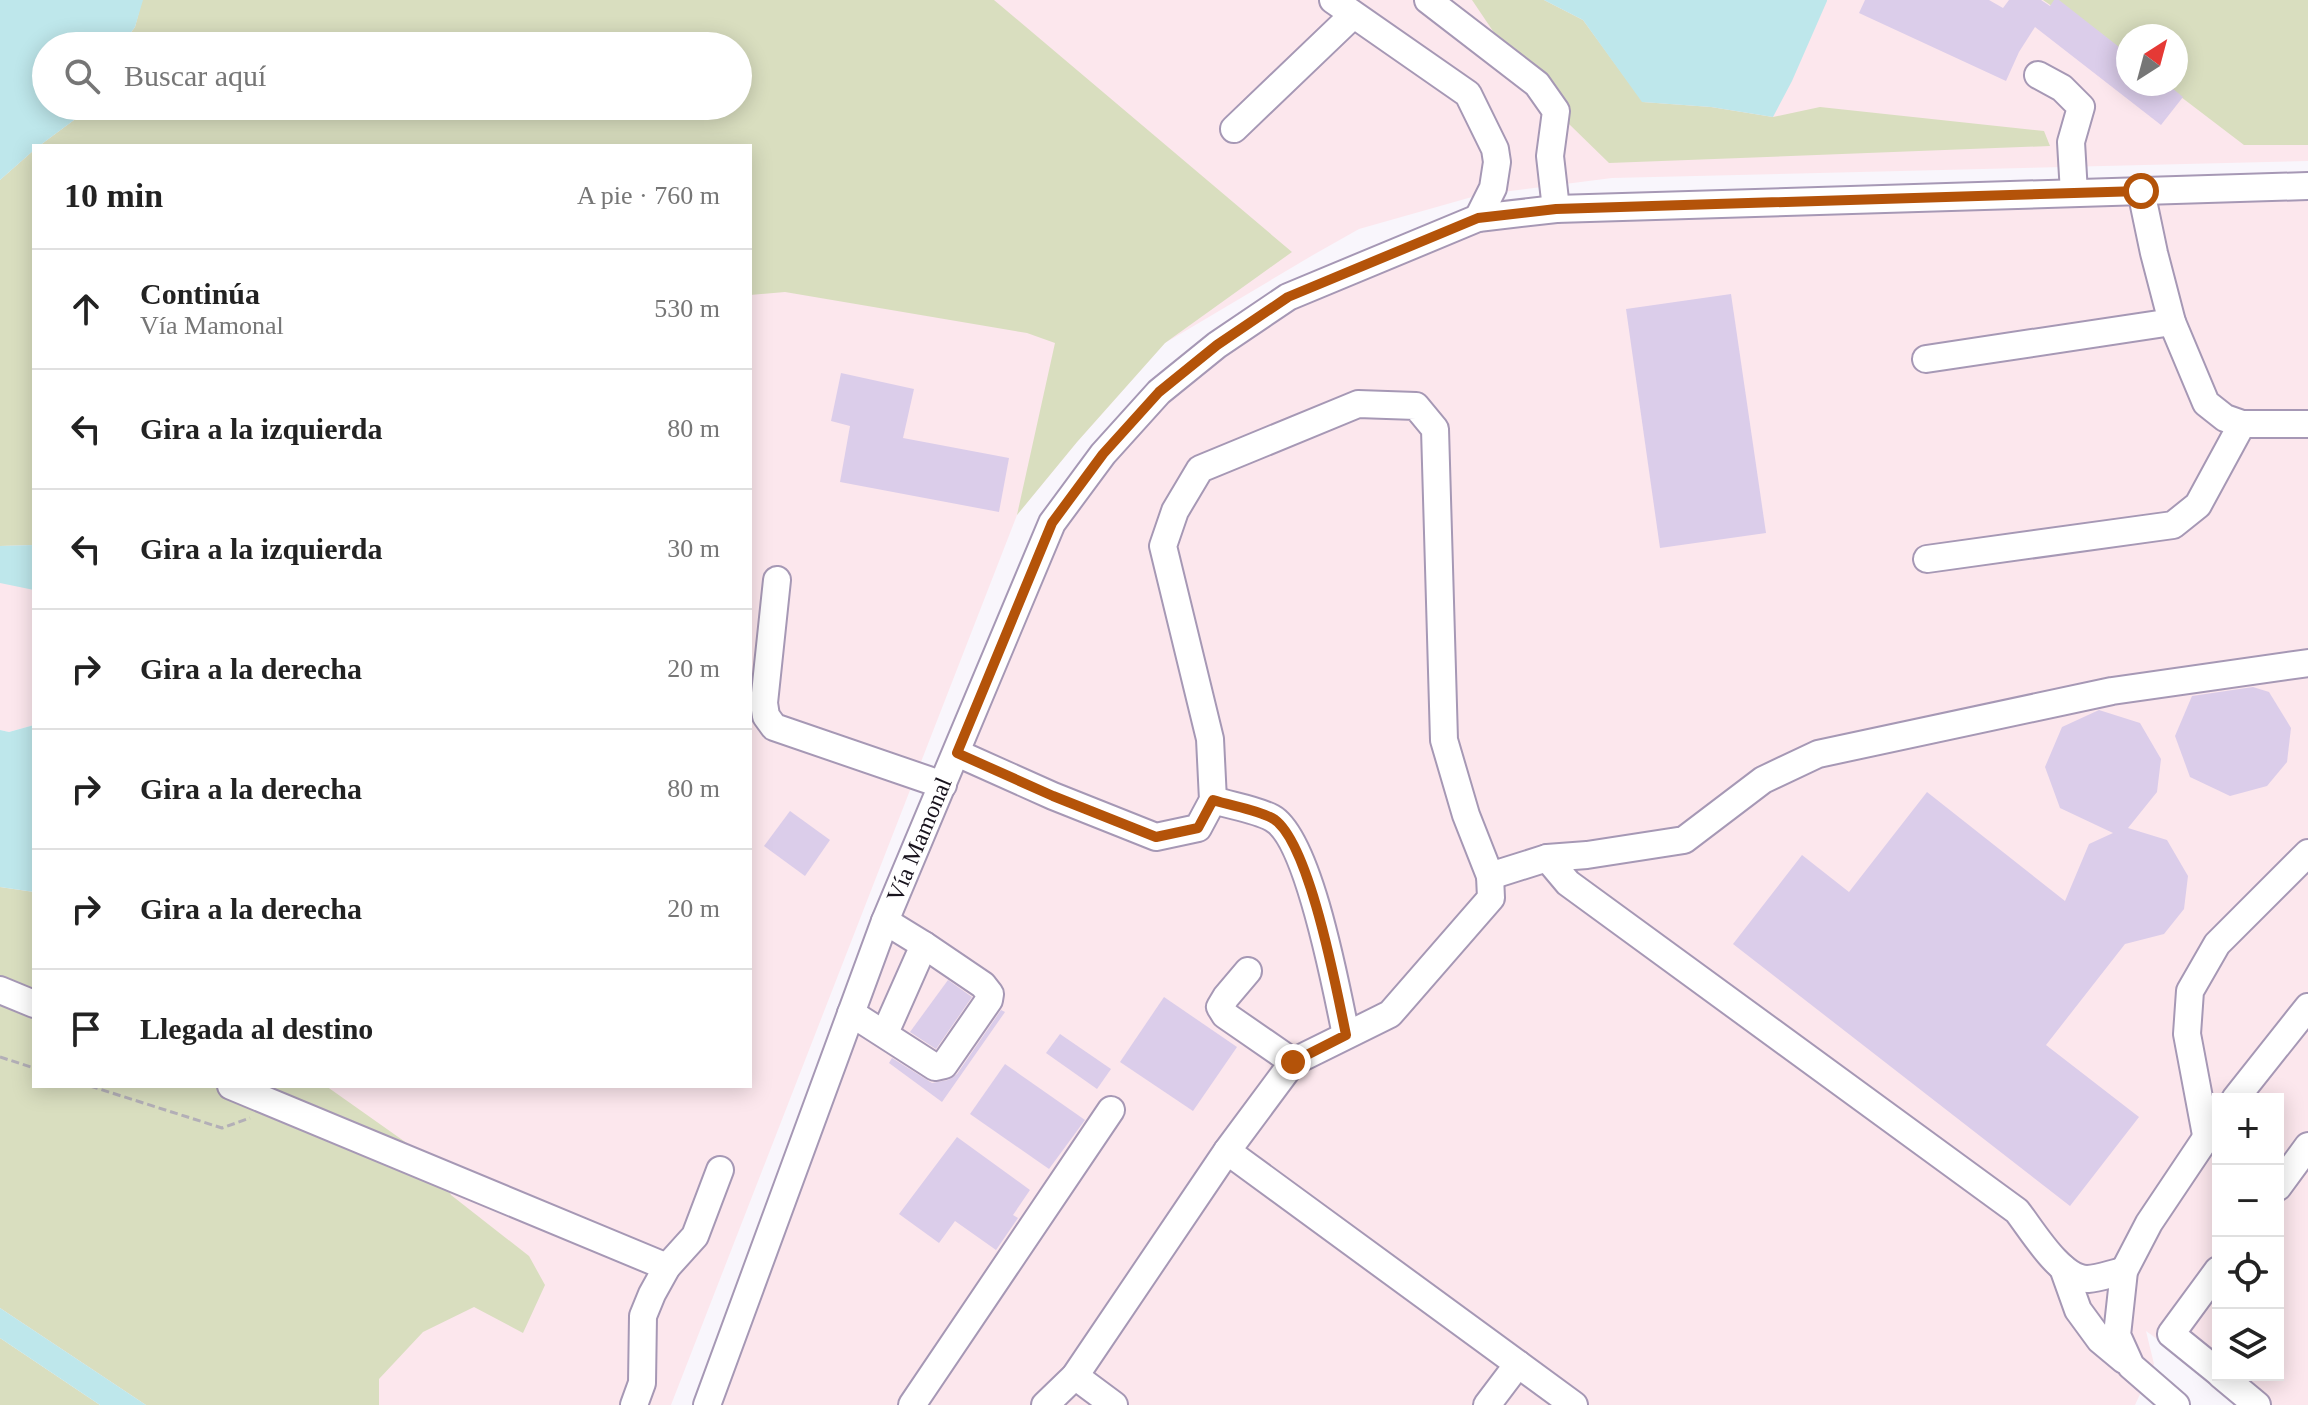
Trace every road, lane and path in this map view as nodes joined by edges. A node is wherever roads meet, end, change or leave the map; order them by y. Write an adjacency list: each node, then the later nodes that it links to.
1 (1428, 0): 8 (street)
2 (1343, 7): 4 (street); 9 (street)
3 (2038, 75): 7 (street)
4 (1234, 129)
5 (2308, 186): 6 (street, Vía Mamonal)
6 (2141, 191): 7 (street, Vía Mamonal); 10 (street)
7 (2074, 193): 8 (street, Vía Mamonal)
8 (1556, 209): 9 (street, Vía Mamonal)
9 (1478, 218): 17 (street, Vía Mamonal)
10 (2172, 322): 11 (street); 12 (street)
11 (1926, 359)
12 (2242, 424): 13 (street); 14 (street)
13 (2308, 424)
14 (1927, 559)
15 (777, 580): 18 (street)
16 (2308, 663): 21 (street)
17 (957, 753): 18 (street, Vía Mamonal); 19 (street)
18 (943, 785): 23 (street, Vía Mamonal)
19 (1213, 800): 22 (street); 31 (street)
20 (2308, 853): 40 (street)
21 (1547, 858): 22 (street); 46 (street)
22 (1490, 876): 31 (street)
23 (885, 921): 24 (street); 29 (street, Vía Mamonal)
24 (924, 945): 30 (street); 30 (street)
25 (1248, 971): 33 (street)
26 (0, 990): 27 (street)
27 (32, 1003)
28 (2308, 1007): 37 (street)
29 (851, 1013): 30 (street); 55 (street, Vía Mamonal)
30 (885, 1033)
31 (1346, 1035): 33 (street)
32 (0, 1057): 34 (path)
33 (1293, 1062): 42 (street)
34 (32, 1067)
35 (96, 1088): 38 (path)
36 (236, 1088): 38 (street)
37 (2240, 1093)
38 (283, 1108): 45 (street)
39 (1111, 1110): 56 (street)
40 (2212, 1128): 47 (street)
41 (2308, 1146): 44 (street)
42 (1227, 1151): 49 (street); 52 (street)
43 (720, 1170): 45 (street)
44 (2284, 1179)
45 (667, 1267): 54 (street)
46 (2063, 1268): 47 (street); 50 (street)
47 (2124, 1271): 50 (street)
48 (2212, 1278): 51 (street)
49 (1518, 1364): 59 (street); 60 (street)
50 (2131, 1366): 61 (street)
51 (2212, 1367)
52 (1075, 1376): 57 (street); 58 (street)
53 (2228, 1381): 62 (street)
54 (634, 1405)
55 (707, 1405)
56 (912, 1405)
57 (1045, 1405)
58 (1114, 1405)
59 (1487, 1405)
60 (1574, 1405)
61 (2176, 1405)
62 (2257, 1405)

